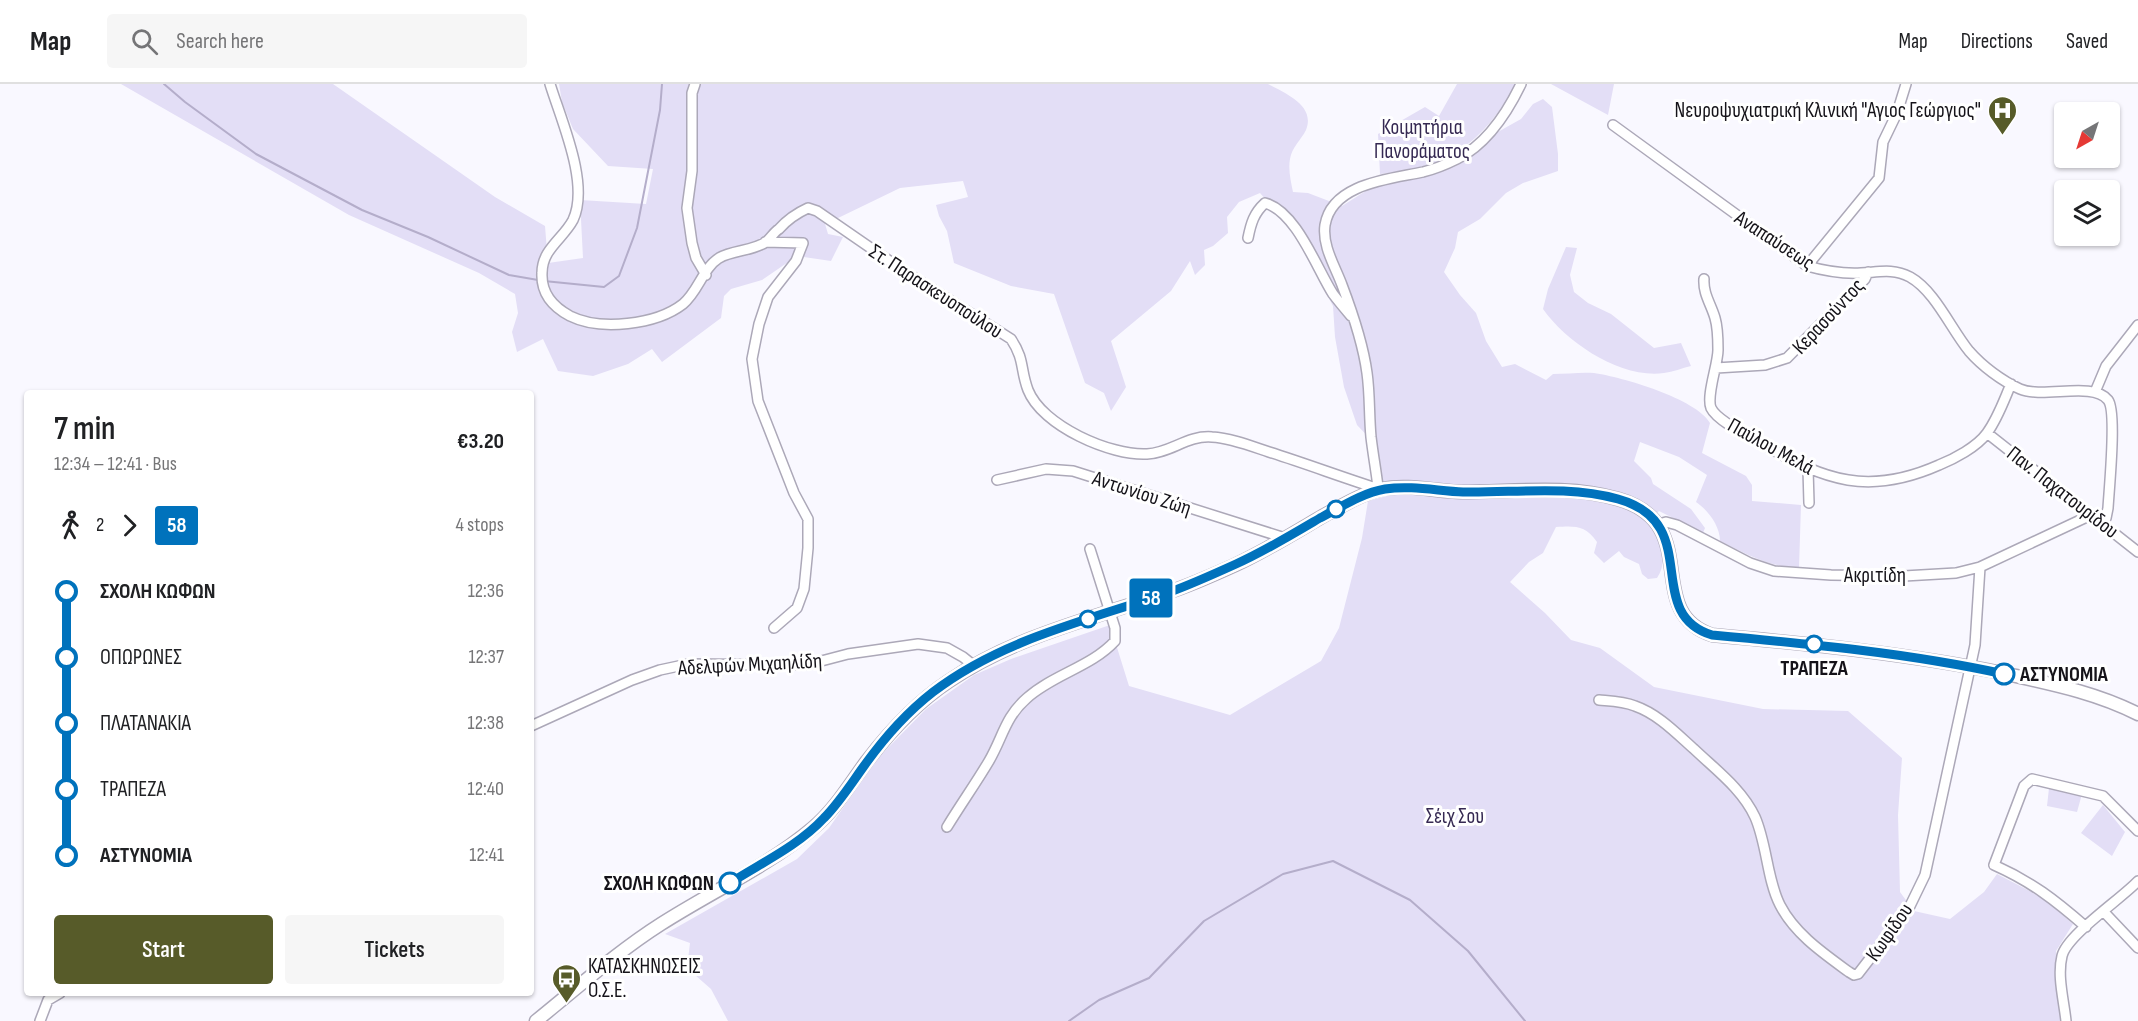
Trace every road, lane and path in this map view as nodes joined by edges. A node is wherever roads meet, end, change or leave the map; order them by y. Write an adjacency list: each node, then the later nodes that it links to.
1 (550, 84): 10 (street, Στ. Παρασκευοπούλου)
2 (695, 84): 10 (street)
3 (1521, 84): 12 (street)
4 (1906, 84): 8 (street)
5 (1612, 125): 8 (street, Αναπαύσεως)
6 (1248, 238): 12 (street)
7 (765, 242): 10 (street, Στ. Παρασκευοπούλου); 20 (street, Στ. Παρασκευοπούλου); 30 (street)
8 (1807, 266): 9 (street, Αναπαύσεως)
9 (1868, 272): 14 (street, Κερασούντος); 15 (street, Αναπαύσεως)
10 (705, 275)
11 (1704, 279): 14 (street)
12 (1356, 323): 20 (street)
13 (2138, 325): 16 (street)
14 (1716, 368): 18 (street, Παύλου Μελά)
15 (2011, 384): 16 (street, Αναπαύσεως); 17 (street, Παύλου Μελά)
16 (2095, 392): 24 (street)
17 (1987, 433): 18 (street, Παύλου Μελά); 22 (street, Παν. Παχατουρίδου)
18 (1808, 469): 21 (street)
19 (998, 480): 25 (street, Αντωνίου Ζώη)
20 (1382, 490): 23 (main road); 25 (main road)
21 (1809, 503)
22 (2091, 515): 24 (street, Παν. Παχατουρίδου); 28 (street, Ακριτίδη)
23 (1659, 524): 28 (street, Ακριτίδη); 32 (main road)
24 (2102, 524): 27 (street, Παν. Παχατουρίδου)
25 (1285, 538): 29 (main road)
26 (1090, 549): 29 (street)
27 (2138, 552)
28 (1980, 567): 32 (street, Κωφίδου)
29 (1108, 612): 31 (main road); 36 (street)
30 (774, 628)
31 (973, 665): 35 (street, Αδελφών Μιχαηλίδη); 44 (main road)
32 (1970, 666): 33 (street, Κωφίδου); 34 (main road)
33 (1599, 700)
34 (2138, 714)
35 (534, 725)
36 (947, 827)
37 (2138, 831): 40 (street)
38 (2138, 881): 39 (street)
39 (2104, 912): 40 (street); 41 (street)
40 (2086, 927): 45 (street)
41 (2138, 948)
42 (55, 996): 43 (street)
43 (40, 1021)
44 (536, 1021)
45 (2066, 1021)

